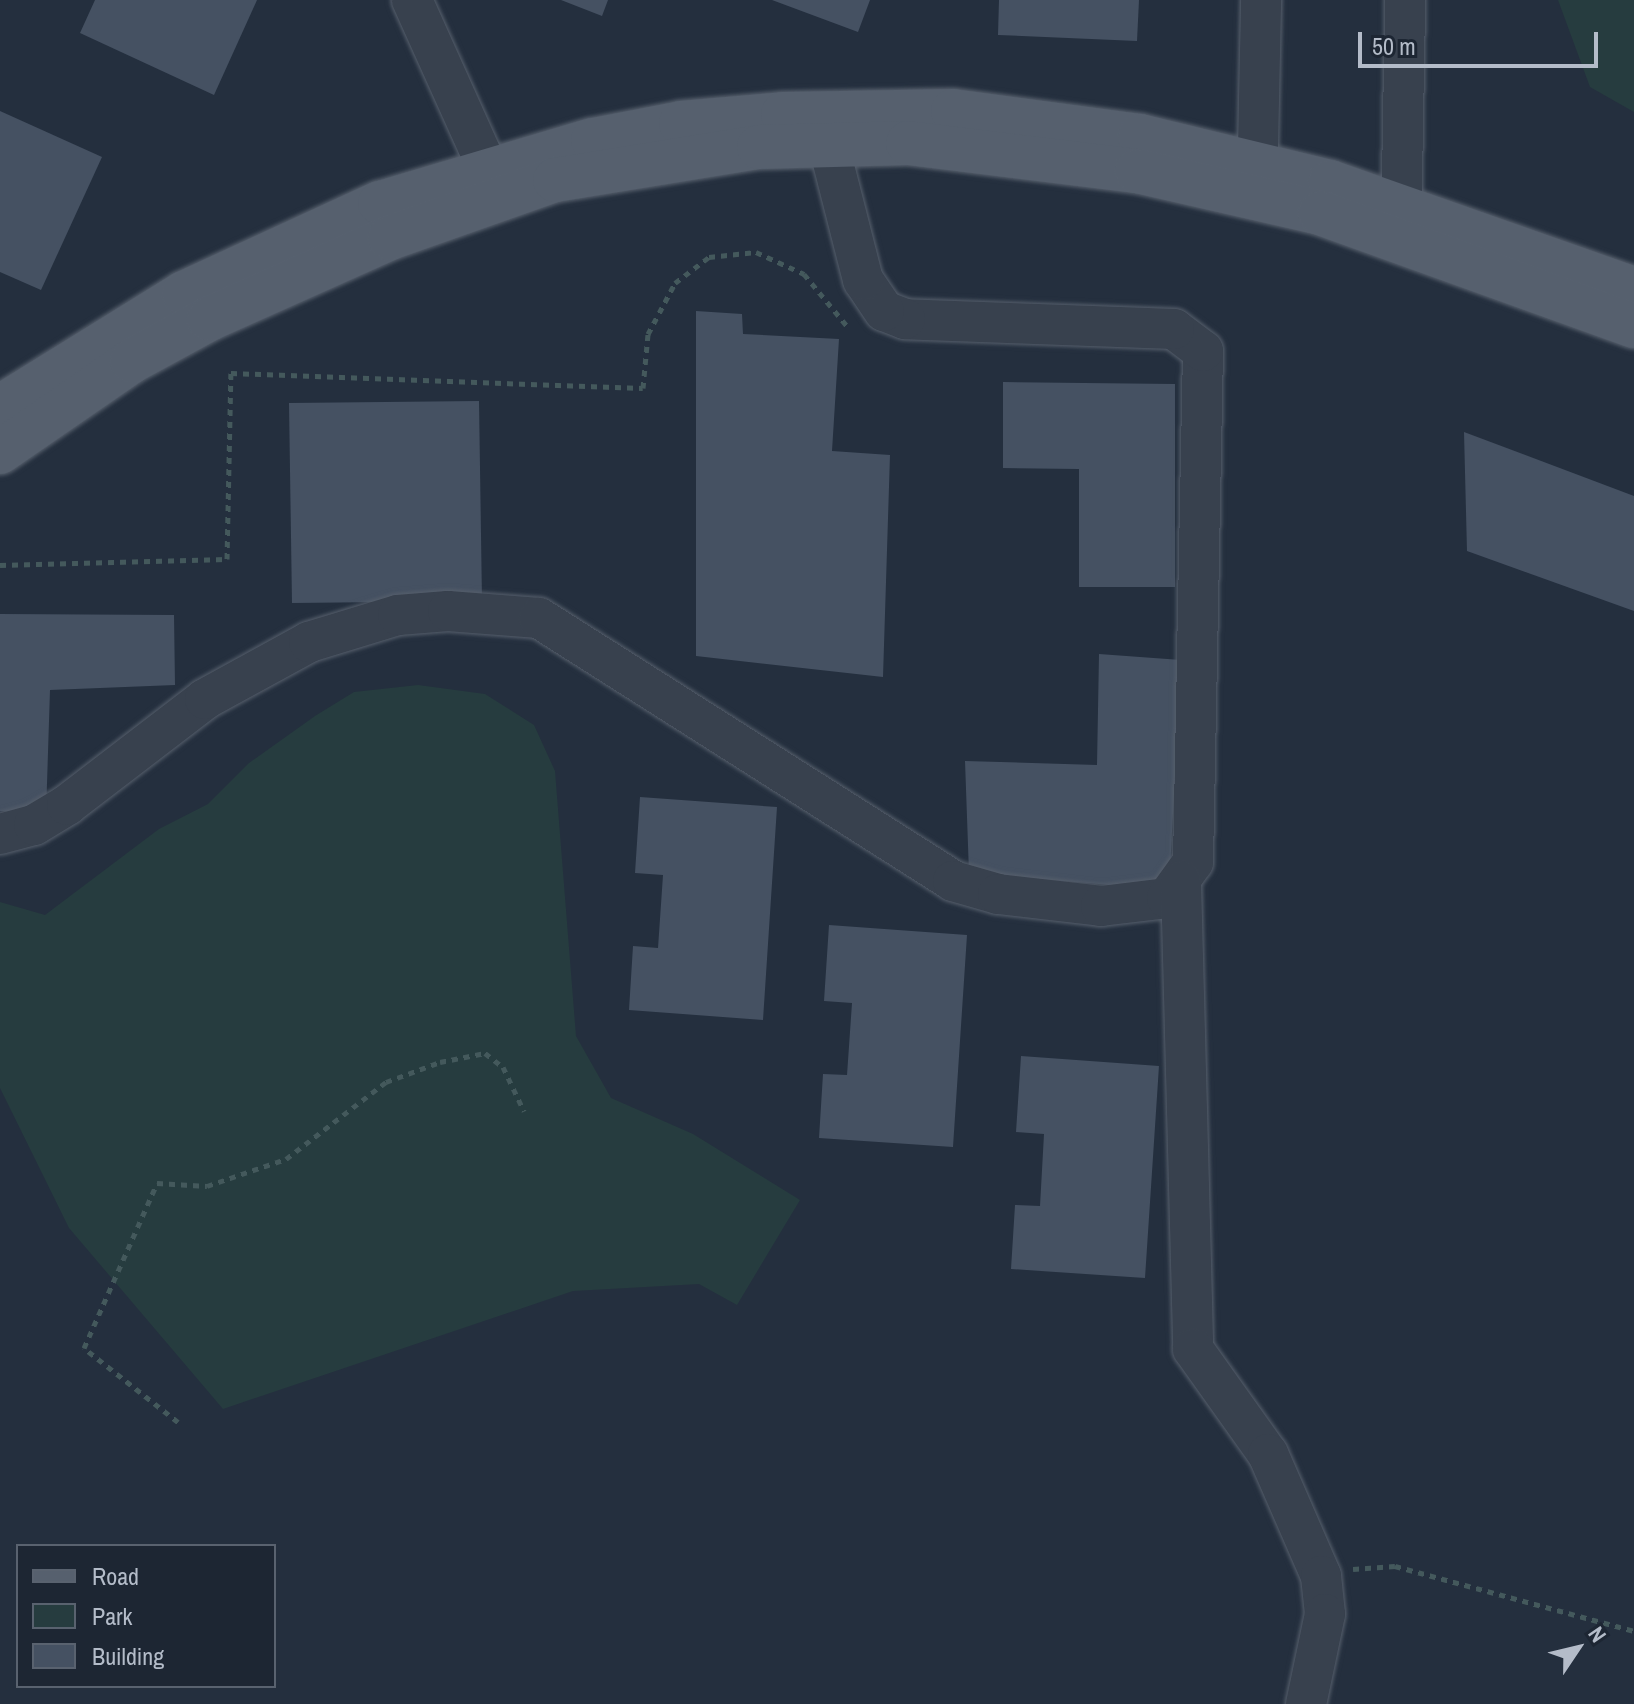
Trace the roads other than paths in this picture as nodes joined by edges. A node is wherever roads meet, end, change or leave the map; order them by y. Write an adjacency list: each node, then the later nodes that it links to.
1 (412, 0): 6 (street)
2 (1261, 0): 5 (street)
3 (1405, 0): 7 (street)
4 (828, 143): 5 (main road); 6 (main road); 13 (street)
5 (1257, 180): 6 (main road); 7 (main road)
6 (494, 182): 10 (main road); 11 (main road)
7 (1401, 223): 8 (main road); 9 (main road)
8 (1634, 289)
9 (1634, 326)
10 (0, 407)
11 (0, 452)
12 (0, 834): 13 (street)
13 (1181, 881): 14 (street)
14 (1306, 1704)

